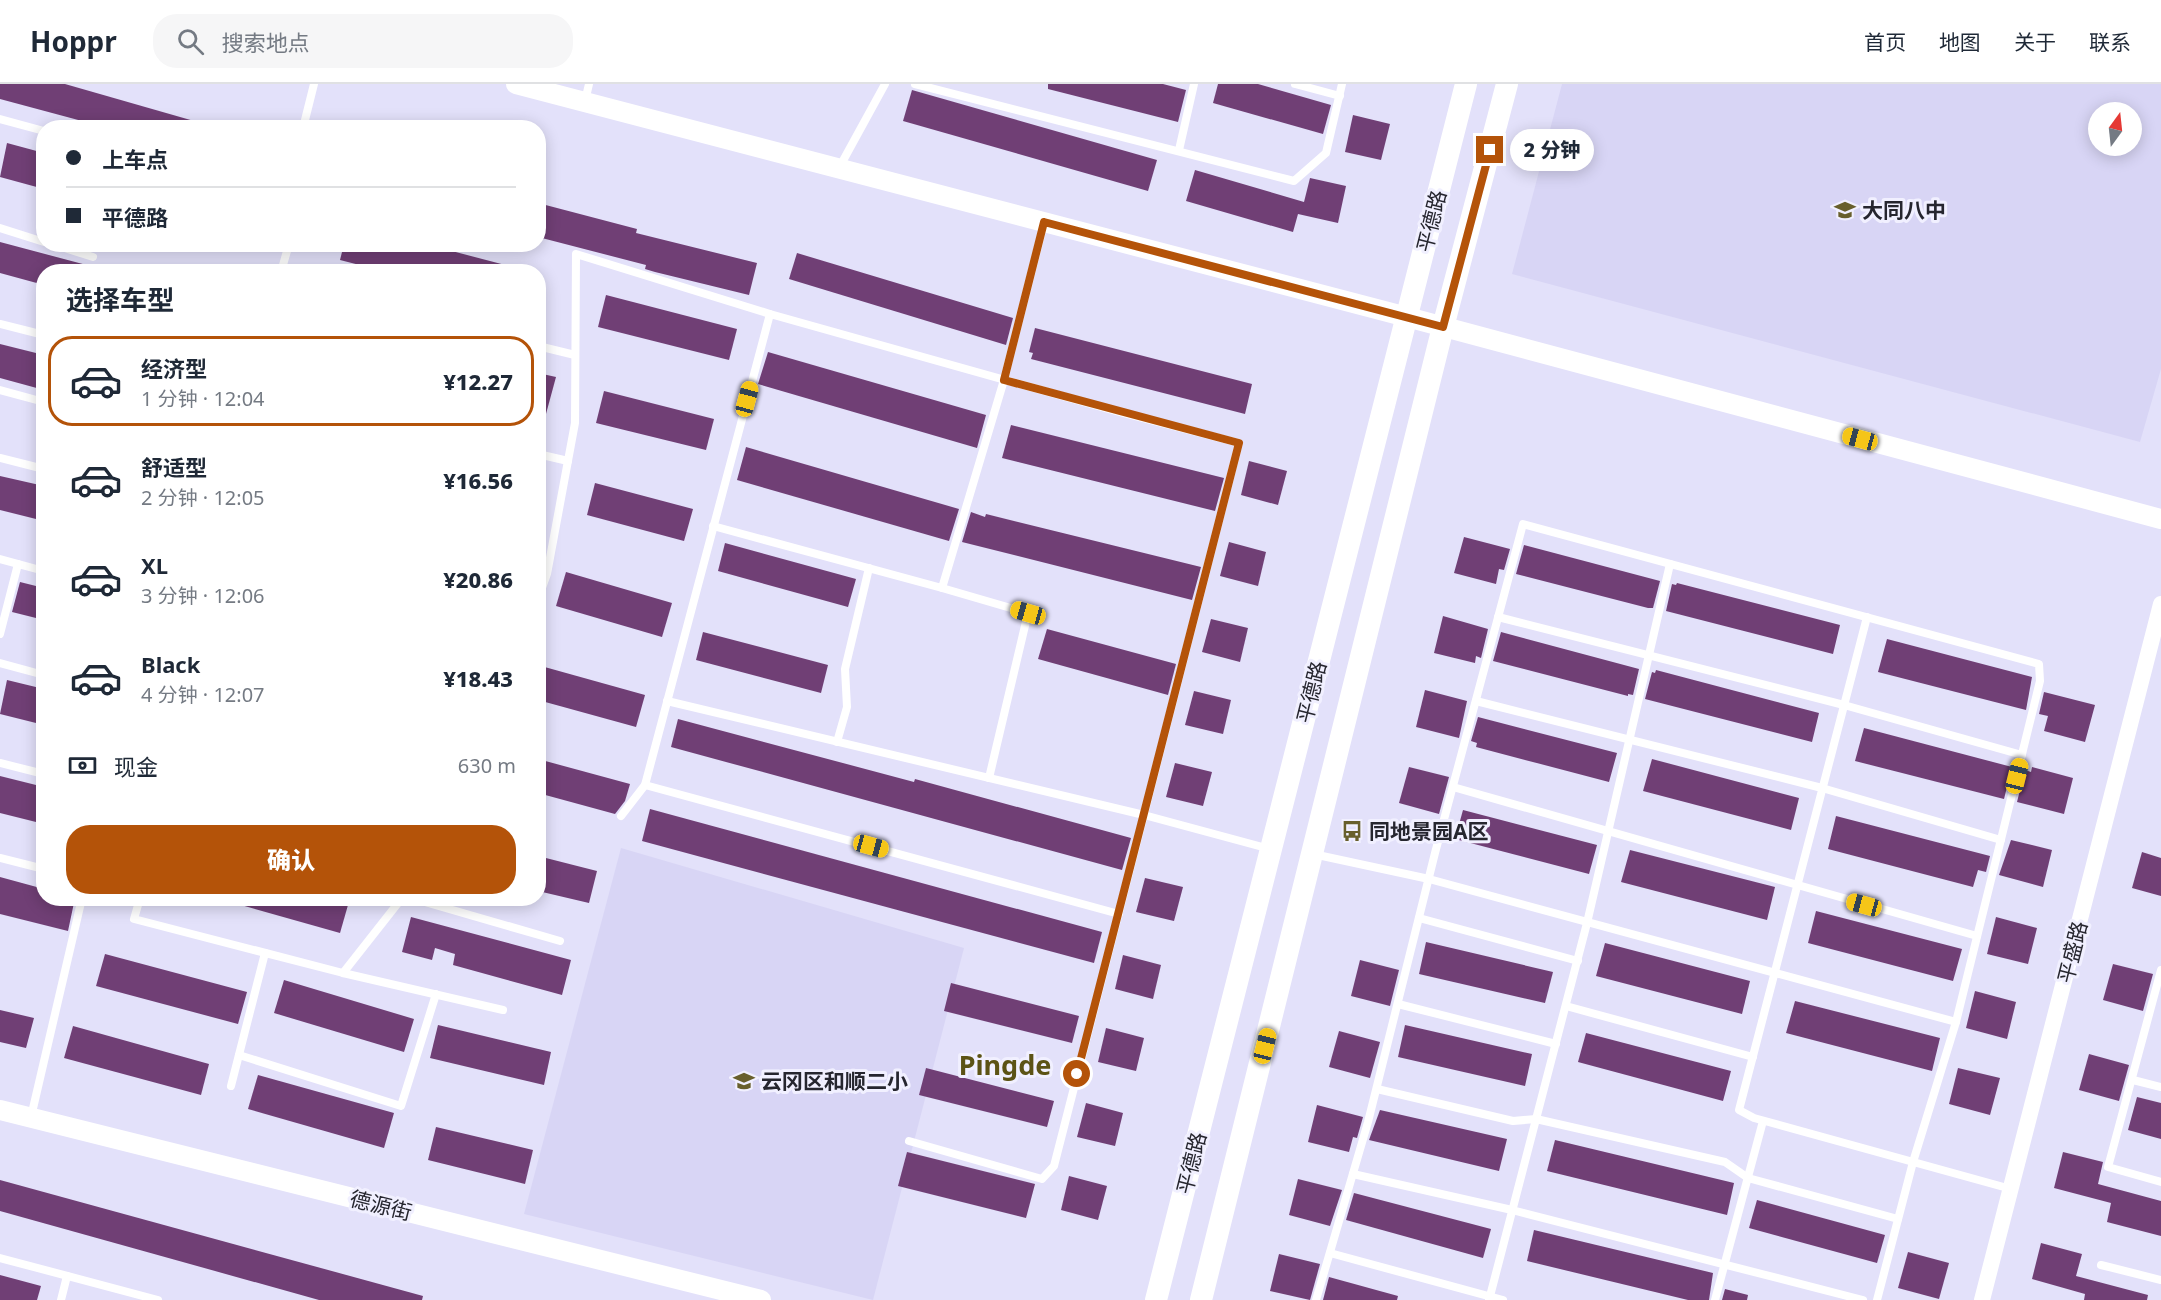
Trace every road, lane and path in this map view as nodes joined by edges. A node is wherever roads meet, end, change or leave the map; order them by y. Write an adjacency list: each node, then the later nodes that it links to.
1 (314, 84): 13 (lane)
2 (516, 84): 10 (street)
3 (885, 84): 16 (lane)
4 (915, 84): 15 (lane)
5 (1194, 84): 15 (lane)
6 (1295, 84): 11 (lane)
7 (1342, 84): 11 (lane)
8 (1466, 84): 23 (main road, 平德路)
9 (1507, 84): 25 (main road, 平德路)
10 (587, 93): 16 (street)
11 (1340, 96): 15 (lane)
12 (0, 119): 14 (lane)
13 (305, 120)
14 (36, 129)
15 (1179, 150)
16 (839, 169): 17 (street)
17 (1044, 222): 23 (street); 29 (lane)
18 (0, 228): 19 (lane)
19 (36, 239)
20 (77, 252): 21 (lane)
21 (93, 257)
22 (770, 314): 28 (lane); 29 (lane); 37 (lane)
23 (1407, 317): 25 (street); 68 (main road, 平德路)
24 (0, 324): 26 (lane)
25 (1443, 327): 36 (street); 69 (main road, 平德路)
26 (36, 333)
27 (546, 348): 28 (lane)
28 (575, 355): 34 (lane)
29 (1004, 380): 44 (lane); 64 (lane)
30 (0, 390): 31 (lane)
31 (36, 400)
32 (546, 456): 34 (lane)
33 (0, 458): 35 (lane)
34 (568, 461): 43 (lane)
35 (36, 467)
36 (2161, 519)
37 (714, 526): 41 (lane); 52 (lane)
38 (0, 559): 39 (lane)
39 (18, 564): 42 (lane); 48 (lane)
40 (1670, 564): 46 (lane); 47 (lane); 49 (lane)
41 (869, 568): 44 (lane); 56 (lane)
42 (36, 569)
43 (546, 577)
44 (942, 588): 60 (lane)
45 (2161, 604): 110 (street, 平盛路)
46 (1498, 617): 49 (lane); 53 (lane)
47 (1867, 617): 54 (lane); 57 (lane)
48 (0, 634)
49 (1647, 656): 54 (lane); 55 (lane)
50 (0, 663): 51 (lane)
51 (36, 673)
52 (667, 701): 56 (lane); 61 (lane)
53 (1476, 701): 55 (lane); 62 (lane)
54 (1844, 705): 57 (lane); 63 (lane)
55 (1628, 739): 63 (lane); 66 (lane)
56 (837, 742): 60 (lane)
57 (2022, 755): 67 (lane)
58 (0, 763): 59 (lane)
59 (36, 772)
60 (989, 778): 64 (lane)
61 (645, 785): 65 (lane); 78 (lane)
62 (1453, 787): 66 (lane); 72 (lane)
63 (1822, 788): 67 (lane); 73 (lane)
64 (1144, 815): 68 (lane); 78 (lane)
65 (621, 816)
66 (1608, 830): 73 (lane); 80 (lane)
67 (2001, 840): 81 (lane)
68 (1271, 849): 123 (main road, 平德路)
69 (1313, 854): 72 (lane); 124 (main road, 平德路)
70 (0, 858): 71 (lane)
71 (36, 867)
72 (1429, 879): 79 (lane); 80 (lane)
73 (1797, 887): 81 (lane); 87 (lane)
74 (80, 906): 102 (lane)
75 (138, 906): 83 (lane)
76 (396, 906): 86 (lane)
77 (439, 906): 82 (lane)
78 (1119, 914): 105 (lane)
79 (1419, 918): 84 (lane); 90 (lane)
80 (1587, 923): 84 (lane); 87 (lane)
81 (1977, 936): 93 (lane)
82 (560, 941)
83 (265, 953): 86 (lane); 95 (lane)
84 (1578, 961): 91 (lane)
85 (2161, 970): 88 (lane)
86 (343, 973): 89 (lane)
87 (1774, 974): 93 (lane); 96 (lane)
88 (2158, 989): 97 (lane)
89 (436, 994): 92 (lane); 95 (lane)
90 (1398, 1004): 94 (lane); 100 (lane)
91 (1566, 1006): 94 (lane); 96 (lane)
92 (503, 1010)
93 (1956, 1022): 106 (lane)
94 (1556, 1044): 103 (lane)
95 (239, 1055): 98 (lane)
96 (1753, 1057): 104 (lane)
97 (2133, 1080): 99 (lane); 109 (lane)
98 (231, 1086)
99 (2161, 1087)
100 (1377, 1089): 103 (lane); 107 (lane)
101 (0, 1110): 102 (street, 德源街)
102 (30, 1117): 122 (street, 德源街)
103 (1536, 1119): 108 (lane); 111 (lane)
104 (1763, 1121): 106 (lane); 108 (lane)
105 (909, 1141)
106 (1913, 1161): 110 (lane); 112 (lane)
107 (1353, 1174): 111 (lane); 113 (lane)
108 (1748, 1178): 112 (lane); 115 (lane)
109 (2161, 1182)
110 (2011, 1190): 130 (street, 平盛路)
111 (1512, 1210): 115 (lane); 119 (lane)
112 (1898, 1219): 129 (lane)
113 (1330, 1252): 119 (lane); 125 (lane)
114 (0, 1258): 117 (lane)
115 (1725, 1263): 127 (lane); 128 (lane)
116 (2101, 1265): 118 (lane)
117 (67, 1276): 120 (lane); 121 (lane)
118 (2161, 1280)
119 (1489, 1298): 126 (lane)
120 (61, 1300)
121 (158, 1300)
122 (761, 1300)
123 (1156, 1300)
124 (1201, 1300)
125 (1316, 1300)
126 (1503, 1300)
127 (1715, 1300)
128 (1863, 1300)
129 (1876, 1300)
130 (1982, 1300)

